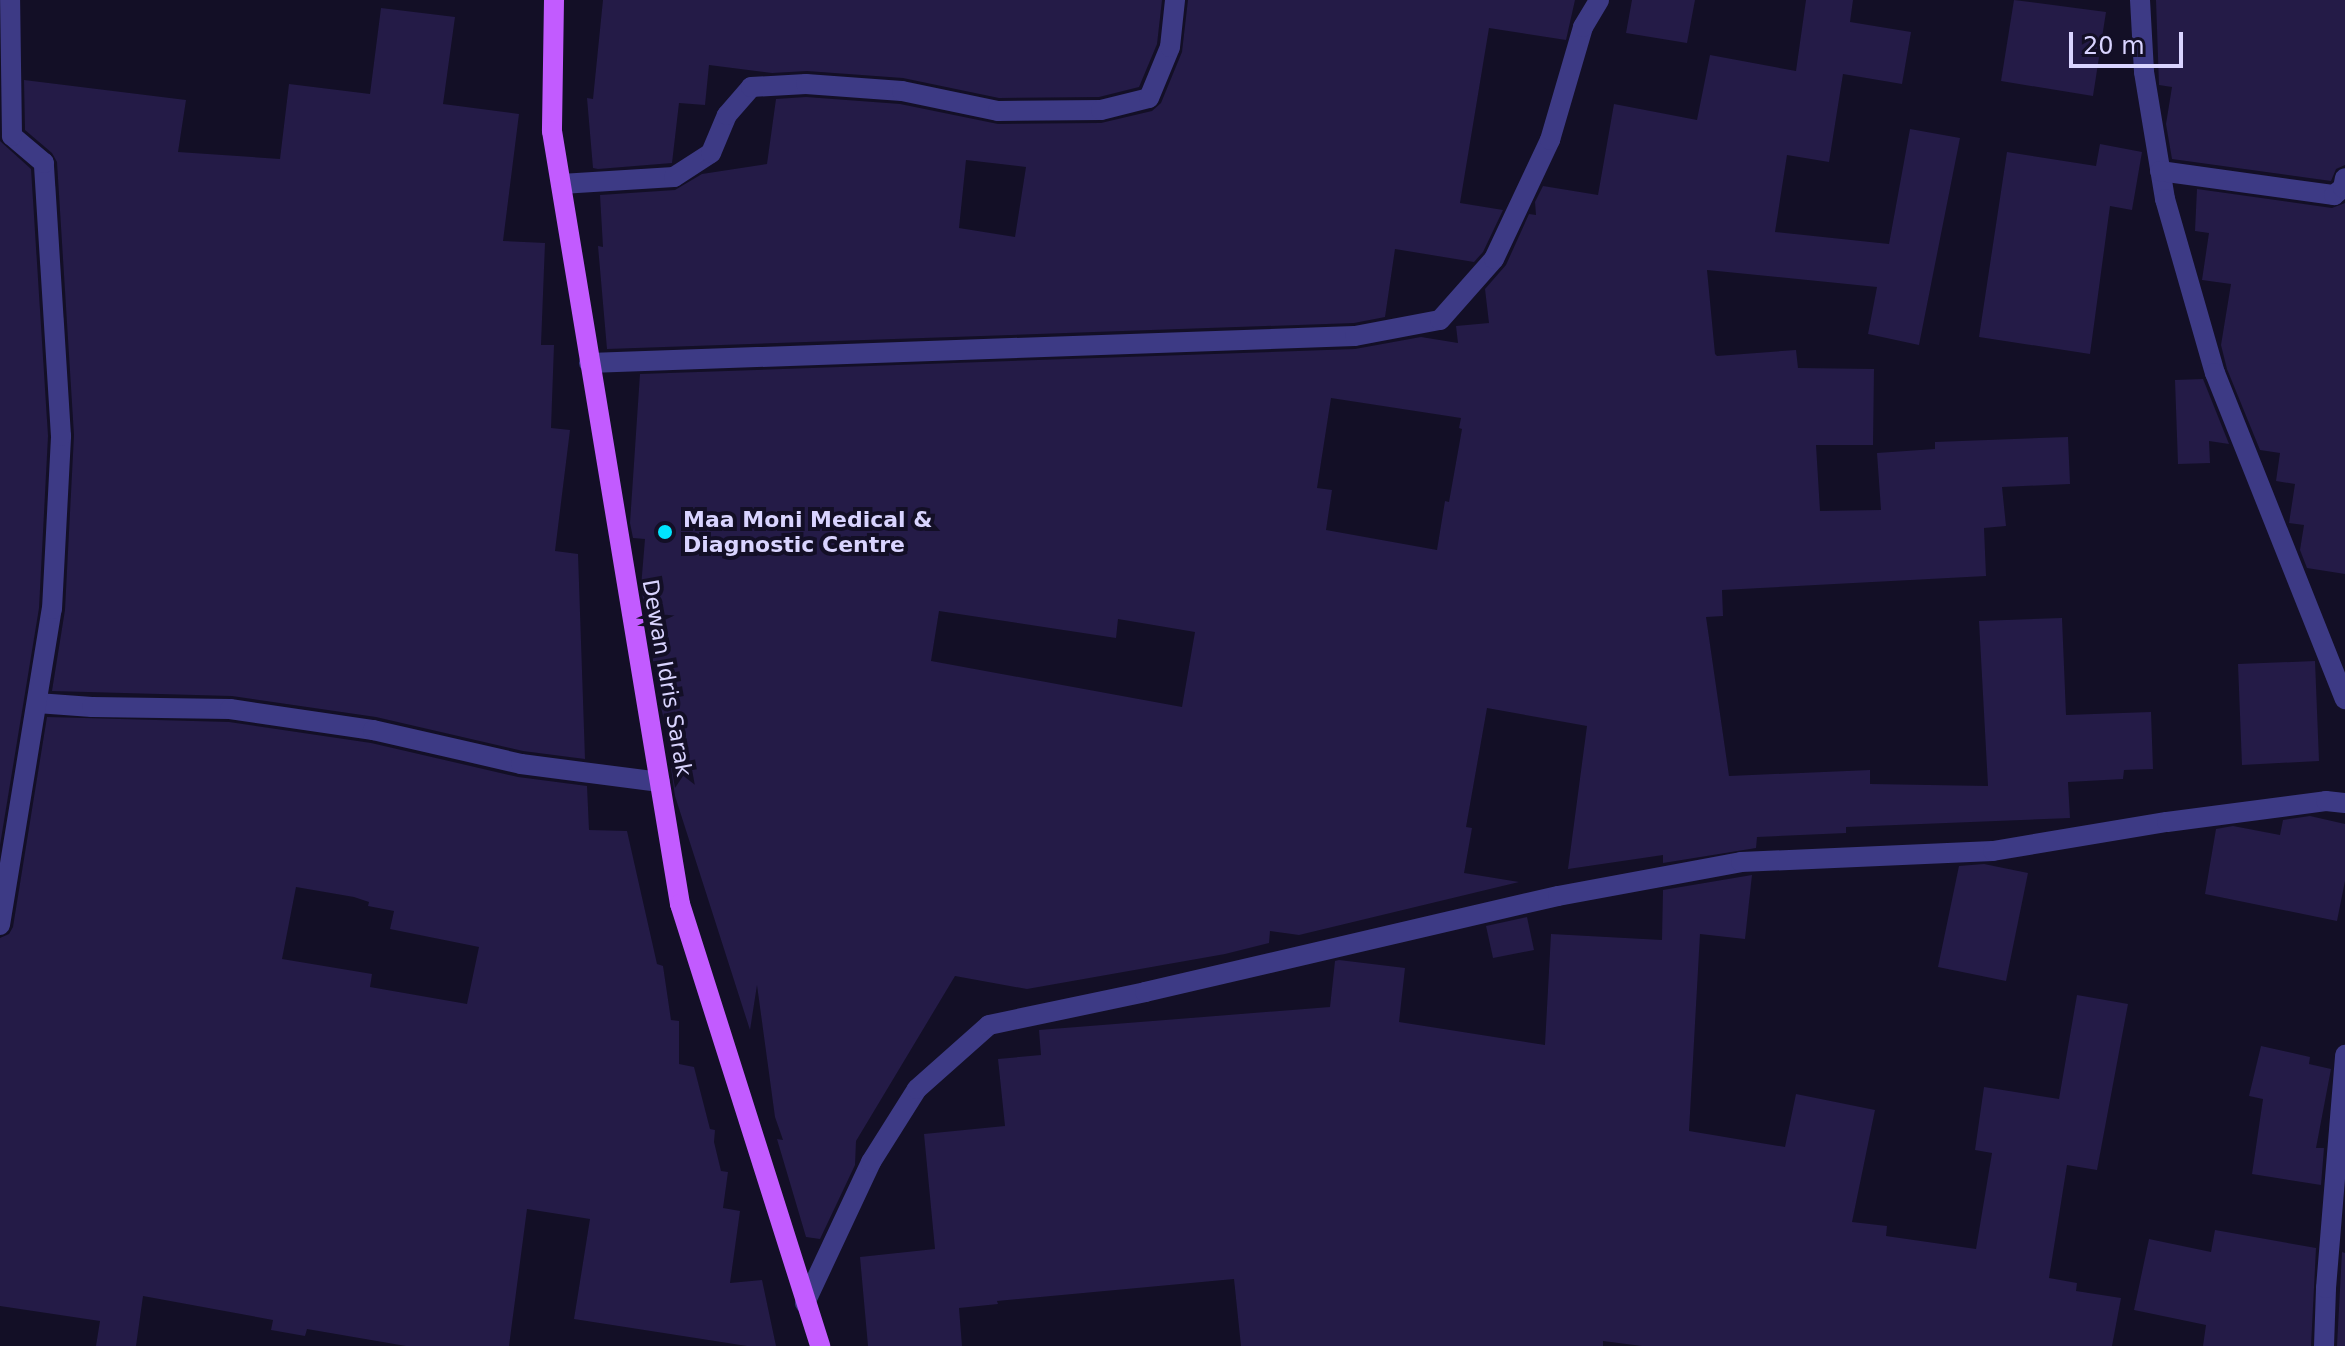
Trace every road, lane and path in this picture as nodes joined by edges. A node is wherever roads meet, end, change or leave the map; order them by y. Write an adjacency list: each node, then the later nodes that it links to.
1 (10, 0): 11 (street)
2 (554, 0): 8 (main road, Dewan Idris Sarak)
3 (1175, 0): 8 (street)
4 (1599, 0): 9 (street)
5 (2140, 0): 6 (street)
6 (2160, 171): 7 (street); 10 (street)
7 (2345, 178)
8 (561, 184): 9 (main road, Dewan Idris Sarak)
9 (589, 363): 12 (main road, Dewan Idris Sarak)
10 (2345, 699)
11 (37, 703): 12 (street); 14 (street)
12 (660, 782): 16 (main road, Dewan Idris Sarak)
13 (2345, 803): 16 (street)
14 (0, 925)
15 (2345, 1055): 18 (street)
16 (805, 1303): 17 (main road, Dewan Idris Sarak)
17 (820, 1346)
18 (2324, 1346)

